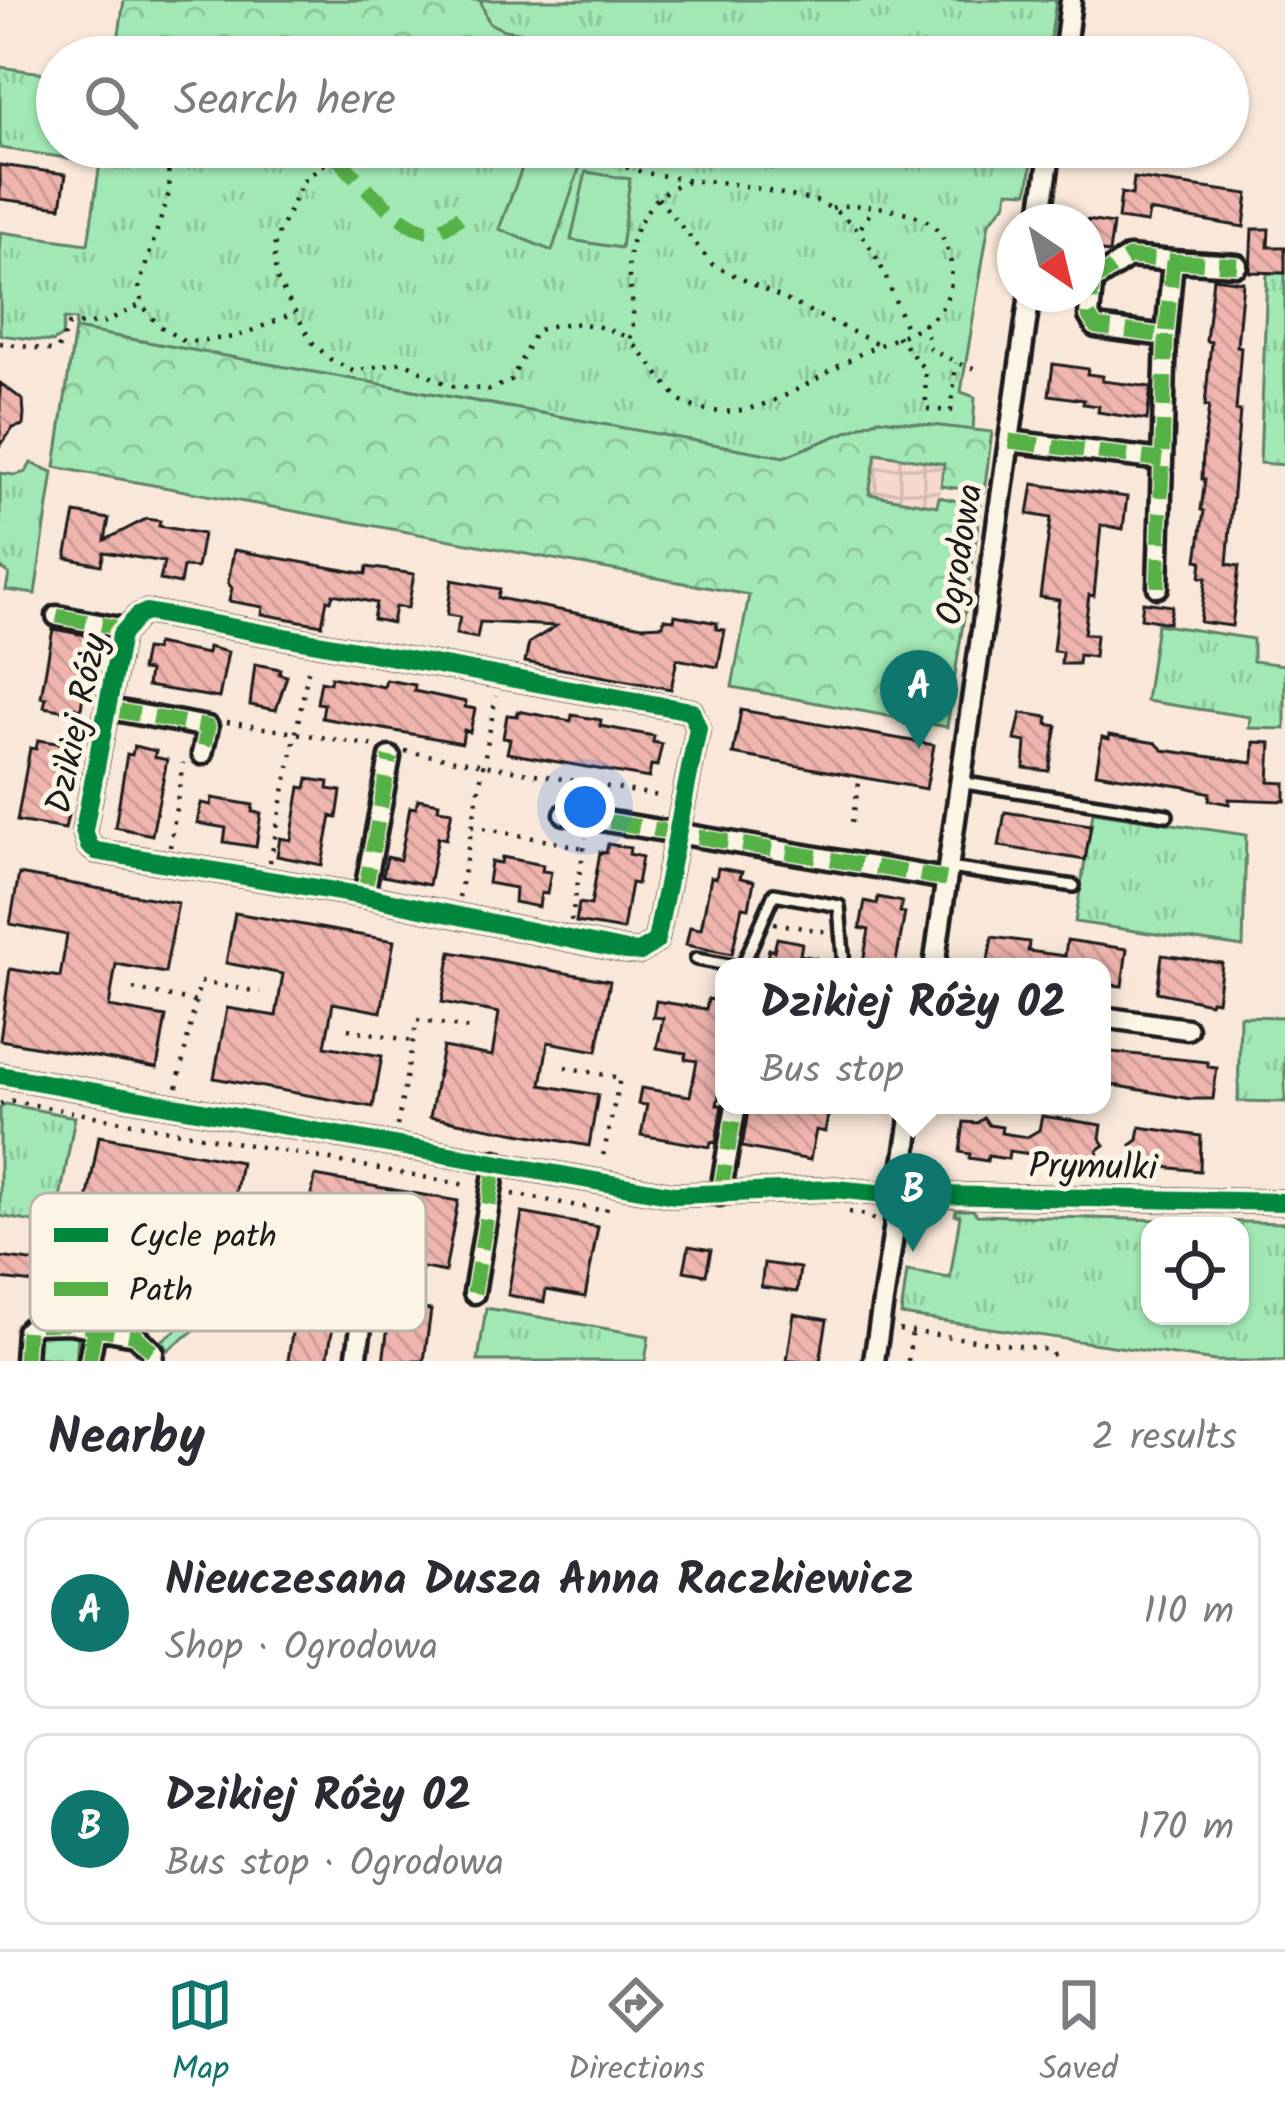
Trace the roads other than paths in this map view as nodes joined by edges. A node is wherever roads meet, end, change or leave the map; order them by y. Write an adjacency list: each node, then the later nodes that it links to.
1 (1071, 0): 2 (street)
2 (1067, 36)
3 (1049, 168): 4 (street)
4 (1043, 204)
5 (1173, 261): 6 (street); 7 (street); 10 (street)
6 (1237, 266)
7 (1105, 273)
8 (1027, 312): 11 (street, Ogrodowa)
9 (1089, 312): 10 (street)
10 (1166, 336): 12 (street)
11 (1009, 441): 12 (street); 19 (street, Ogrodowa)
12 (1162, 460): 13 (street)
13 (1158, 587)
14 (57, 616): 15 (street)
15 (125, 629): 16 (street, Dzikiej Róży); 22 (street, Dzikiej Róży)
16 (109, 709): 17 (street); 25 (street, Dzikiej Róży)
17 (202, 754)
18 (390, 757): 25 (street)
19 (959, 782): 21 (lane); 23 (street, Ogrodowa)
20 (565, 814): 22 (street)
21 (1167, 814)
22 (676, 834): 23 (street); 25 (street, Dzikiej Róży)
23 (947, 873): 24 (lane); 28 (street, Ogrodowa)
24 (1074, 886)
25 (364, 896)
26 (744, 958): 27 (lane)
27 (843, 958)
28 (935, 958)
29 (696, 959): 30 (lane)
30 (715, 962)
31 (1111, 1018): 32 (street)
32 (1187, 1029)
33 (0, 1075): 36 (street, Prymulki)
34 (734, 1114): 38 (street)
35 (912, 1114): 37 (street)
36 (496, 1161): 38 (street, Prymulki); 40 (street)
37 (899, 1194): 38 (street, Prymulki); 39 (street, Prymulki); 49 (street)
38 (720, 1195)
39 (1285, 1202)
40 (474, 1293)
41 (30, 1328): 45 (street)
42 (95, 1331): 46 (street)
43 (108, 1331): 47 (street)
44 (361, 1331): 48 (street)
45 (25, 1361)
46 (89, 1361)
47 (152, 1361)
48 (356, 1361)
49 (874, 1361)

